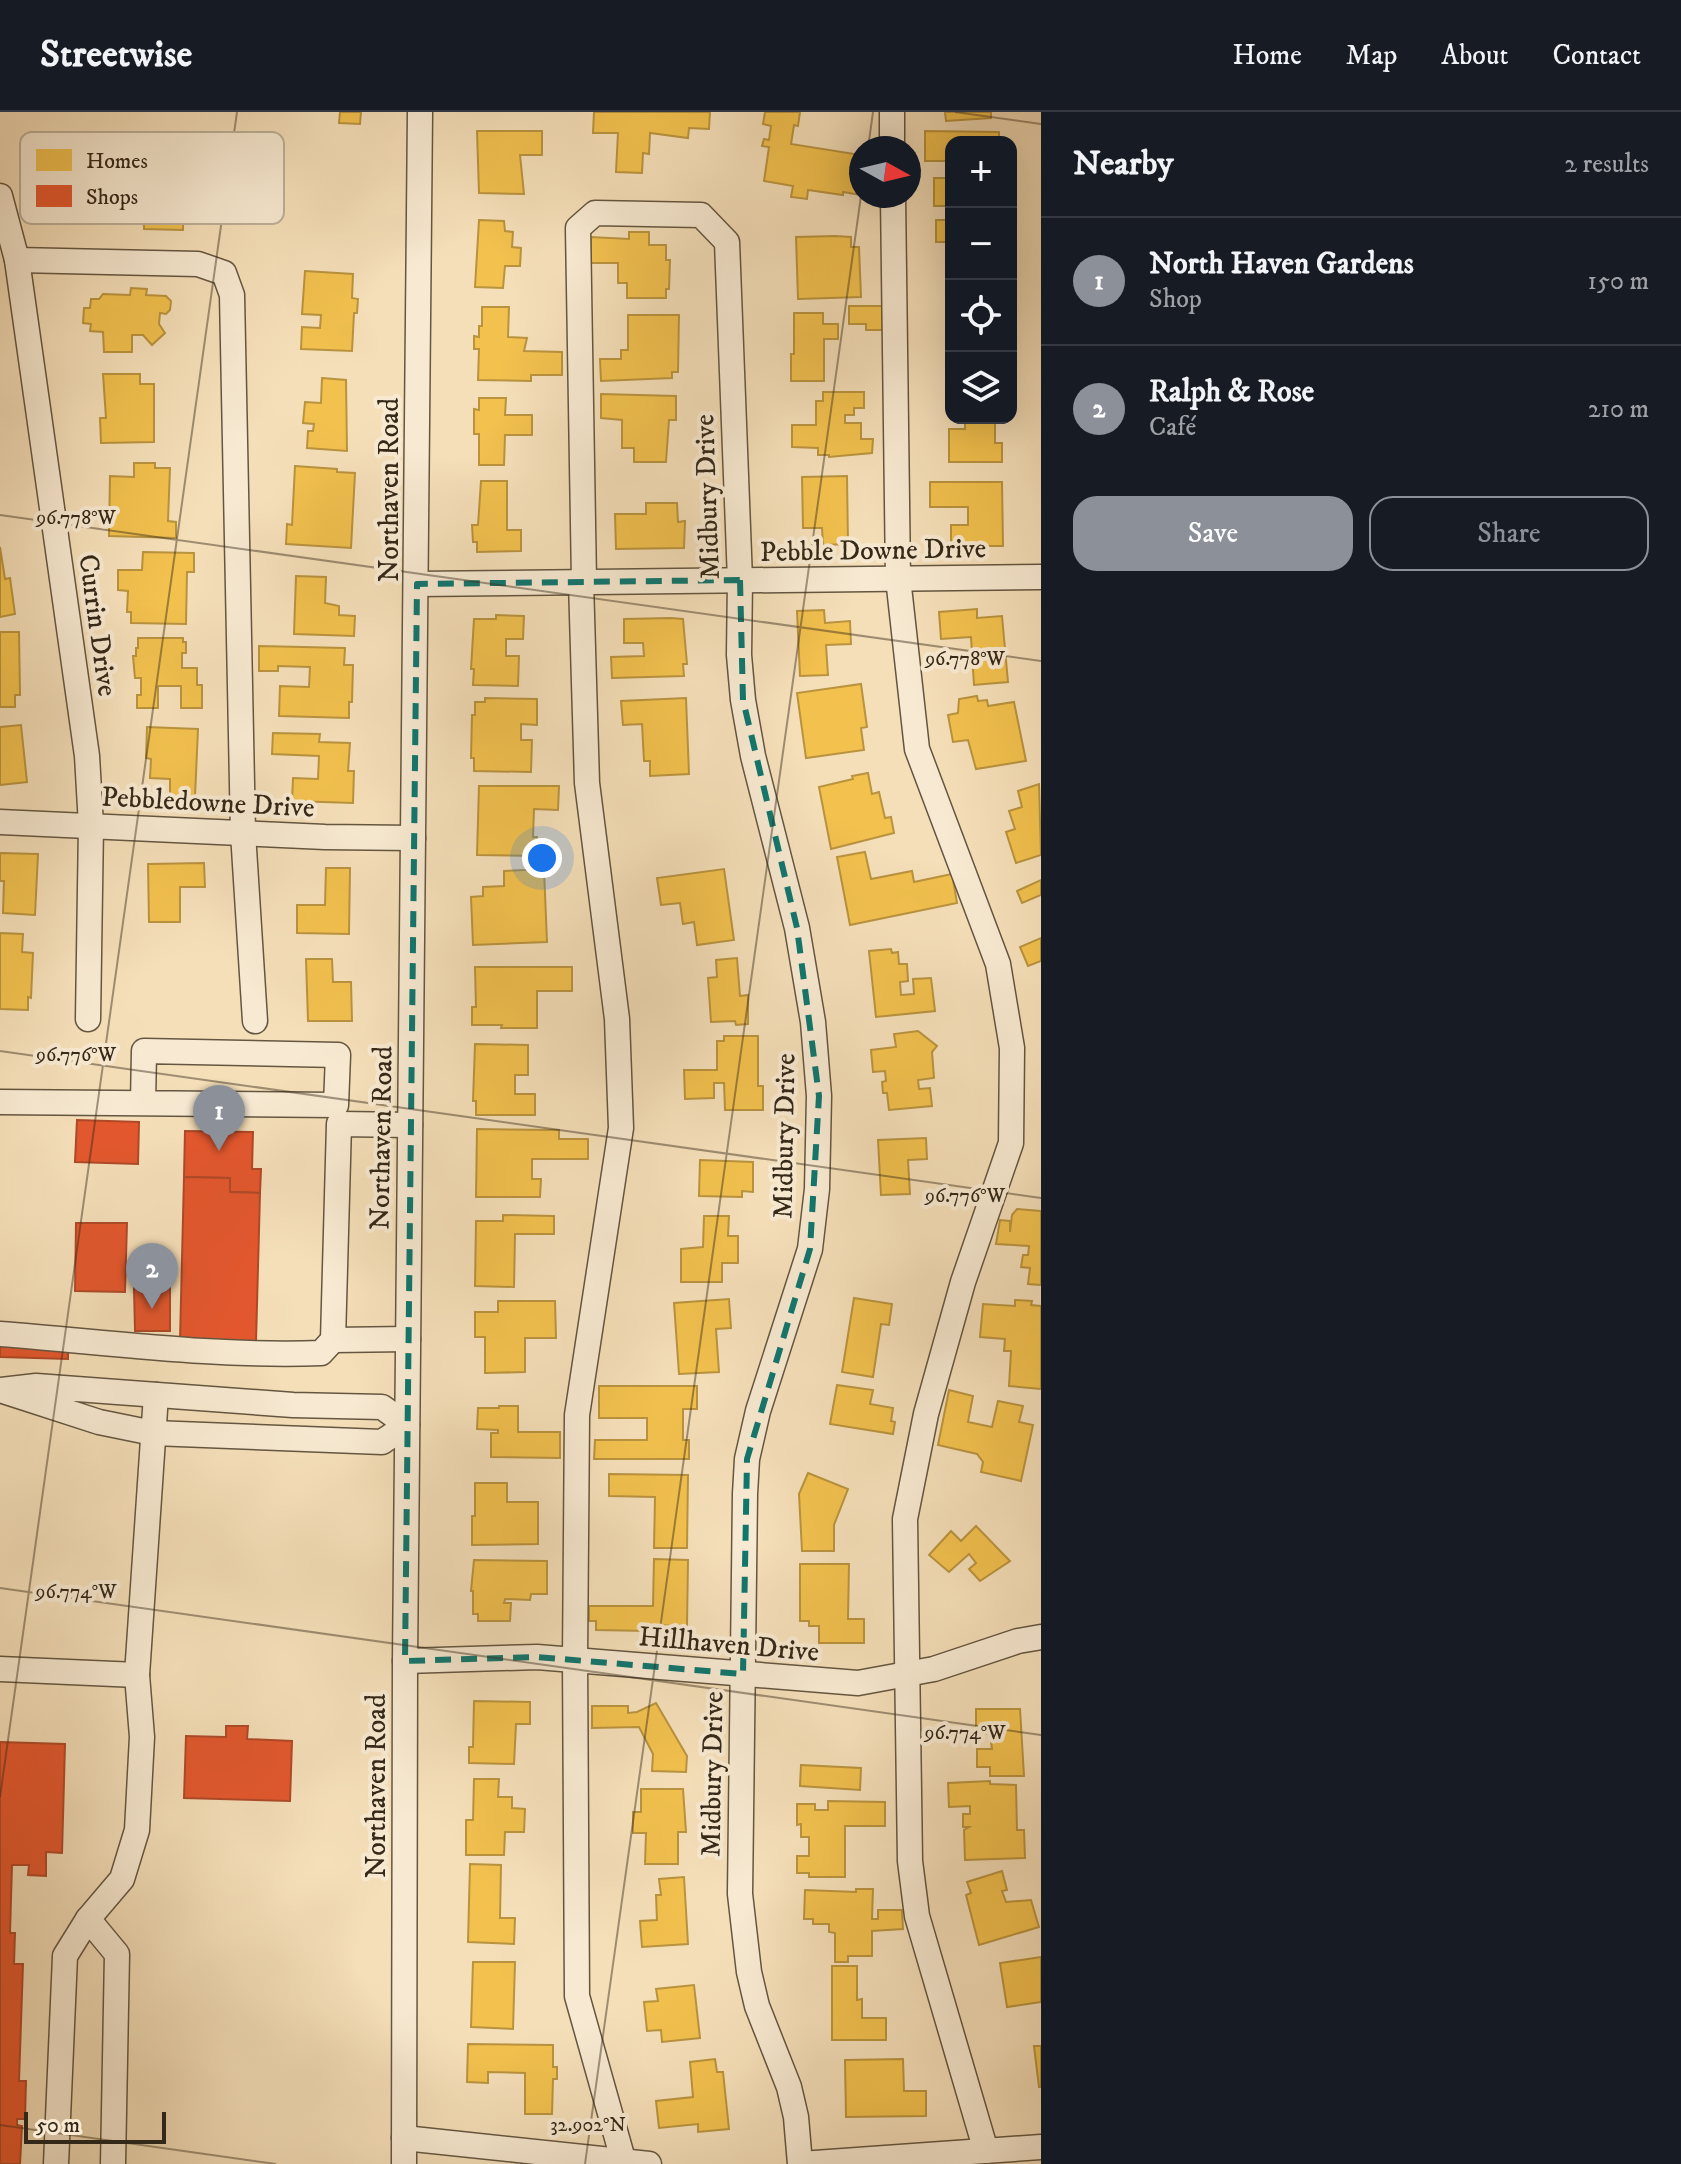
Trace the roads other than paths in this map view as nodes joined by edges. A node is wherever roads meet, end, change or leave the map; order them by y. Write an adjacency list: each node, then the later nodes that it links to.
1 (420, 112): 11 (street, Northaven Road)
2 (892, 112): 3 (street)
3 (892, 136)
4 (0, 196): 6 (street, Currin Drive)
5 (893, 208): 8 (street)
6 (17, 260): 13 (street, Currin Drive); 14 (street)
7 (1041, 577): 8 (street, Pebble Downe Drive)
8 (898, 578): 9 (street, Pebble Downe Drive); 36 (street)
9 (740, 580): 10 (street, Pebble Downe Drive); 10 (street, Midbury Drive); 35 (street, Midbury Drive)
10 (582, 582): 11 (street, Pebble Downe Drive); 32 (street)
11 (417, 584): 15 (street, Northaven Road)
12 (0, 822): 13 (street, Pebbledowne Drive)
13 (91, 825): 14 (street, Pebbledowne Drive); 16 (street, Currin Drive)
14 (243, 833): 15 (street, Pebbledowne Drive); 17 (street)
15 (413, 838): 21 (street, Northaven Road)
16 (88, 1019)
17 (255, 1021)
18 (0, 1102): 19 (street)
19 (143, 1103): 20 (street); 20 (street)
20 (337, 1115): 21 (street); 24 (street)
21 (410, 1125): 23 (street, Northaven Road)
22 (0, 1334): 24 (street)
23 (408, 1339): 24 (street); 28 (street, Northaven Road)
24 (333, 1340)
25 (0, 1390): 26 (street); 29 (street)
26 (156, 1395): 27 (street); 29 (street)
27 (293, 1405): 28 (street); 30 (street)
28 (407, 1425): 30 (street); 33 (street, Northaven Road)
29 (153, 1433): 30 (street); 37 (street)
30 (292, 1439)
31 (1041, 1637): 36 (street, Hillhaven Drive)
32 (575, 1659): 33 (street, Hillhaven Drive); 35 (street, Hillhaven Drive); 42 (street)
33 (405, 1661): 39 (street, Northaven Road)
34 (0, 1669): 37 (street)
35 (743, 1674): 36 (street, Hillhaven Drive); 47 (street, Midbury Drive)
36 (909, 1674): 41 (street)
37 (137, 1675): 38 (street)
38 (88, 1919): 43 (street); 44 (street)
39 (404, 2138): 42 (street); 45 (street, Northaven Road)
40 (1041, 2147): 41 (street)
41 (986, 2151): 47 (street)
42 (624, 2163): 46 (street)
43 (56, 2164)
44 (113, 2164)
45 (404, 2164)
46 (649, 2164)
47 (800, 2164)

